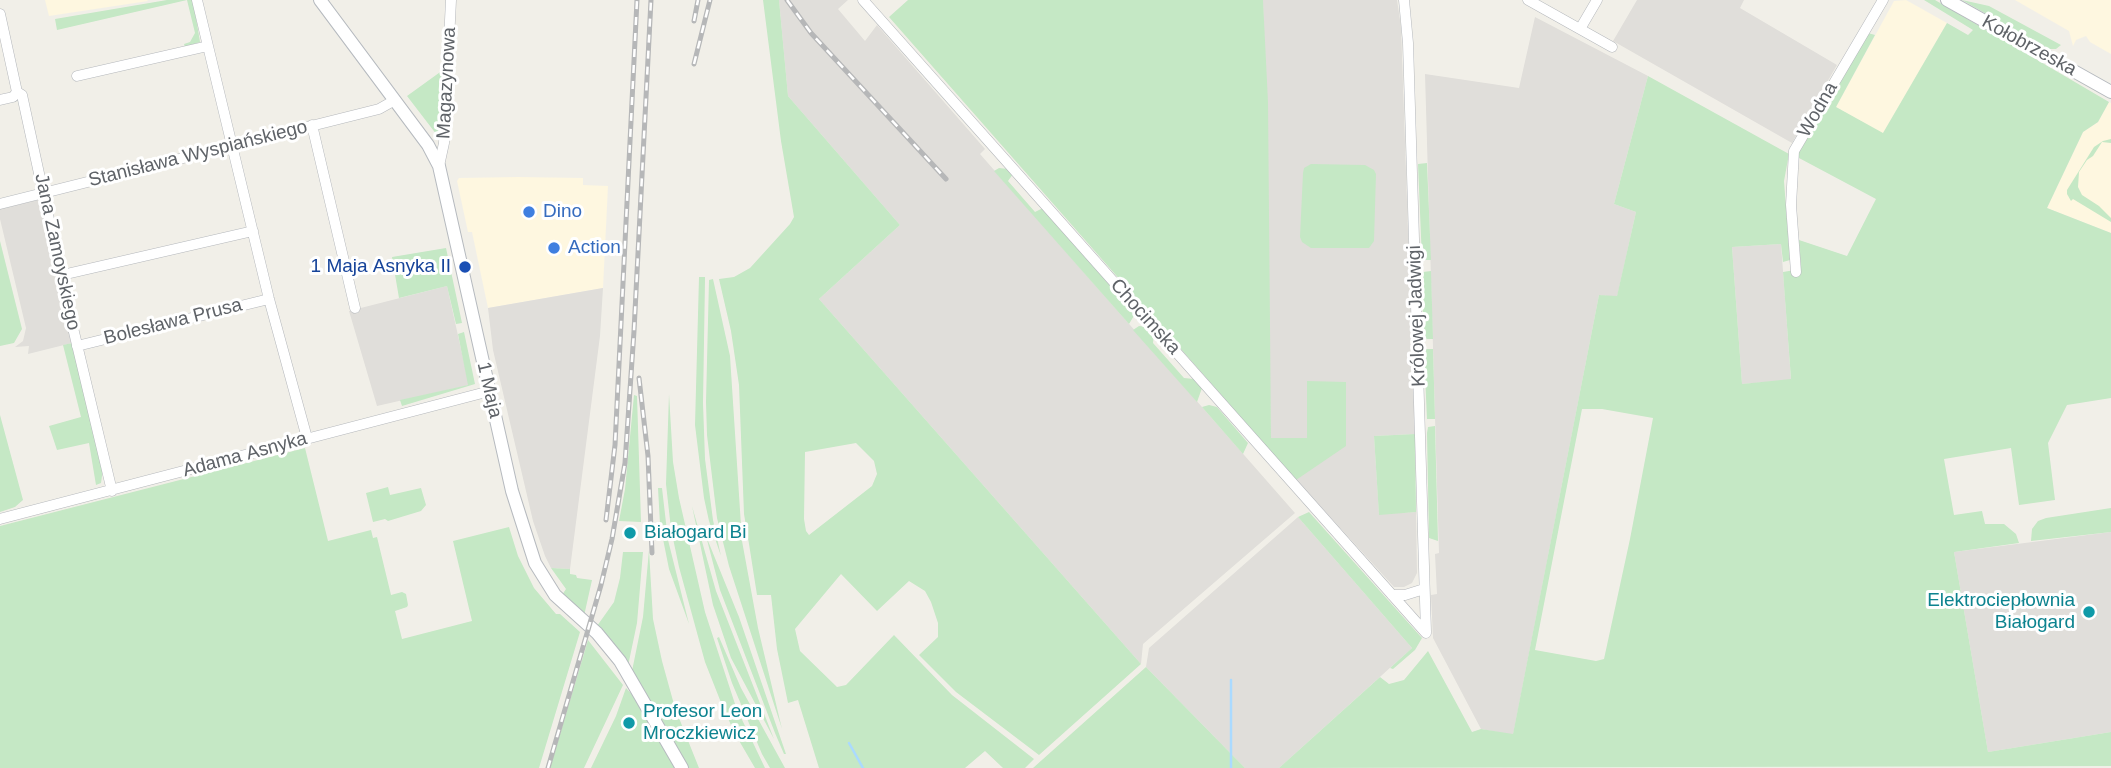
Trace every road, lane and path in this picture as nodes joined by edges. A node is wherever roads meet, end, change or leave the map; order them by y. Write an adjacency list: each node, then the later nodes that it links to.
1 (197, 0): 12 (street)
2 (320, 0): 18 (street, 1 Maja)
3 (451, 0): 21 (street, Magazynowa)
4 (863, 0): 35 (street, Chocimska)
5 (1404, 0): 34 (street, Królowej Jadwigi)
6 (1528, 0): 11 (street)
7 (1597, 0): 11 (street)
8 (1883, 0): 25 (street, Wodna)
9 (1947, 0): 16 (street, Kołobrzeska)
10 (0, 14): 15 (street, Jana Zamoyskiego)
11 (1580, 29): 13 (street)
12 (208, 46): 14 (street); 20 (street)
13 (1612, 47)
14 (77, 76)
15 (17, 92): 17 (street); 22 (street, Jana Zamoyskiego)
16 (2111, 92)
17 (0, 100)
18 (395, 100): 19 (street, Stanisława Wyspiańskiego); 21 (street, 1 Maja)
19 (312, 125): 20 (street, Stanisława Wyspiańskiego); 28 (street)
20 (233, 145): 22 (street, Stanisława Wyspiańskiego); 24 (street)
21 (439, 166): 30 (street, 1 Maja)
22 (44, 192): 23 (street, Stanisława Wyspiańskiego); 26 (street, Jana Zamoyskiego)
23 (0, 204)
24 (253, 231): 26 (street); 27 (street)
25 (1796, 272)
26 (62, 275): 29 (street, Jana Zamoyskiego)
27 (269, 299): 29 (street, Bolesława Prusa); 31 (street)
28 (355, 308)
29 (77, 346): 32 (street, Jana Zamoyskiego)
30 (490, 391): 31 (street, Adama Asnyka); 37 (street, 1 Maja)
31 (307, 438): 32 (street, Adama Asnyka)
32 (112, 491): 33 (street, Adama Asnyka)
33 (0, 519)
34 (1424, 589): 35 (street); 36 (street, Królowej Jadwigi)
35 (1392, 595): 36 (street, Chocimska)
36 (1426, 633)
37 (682, 768)

